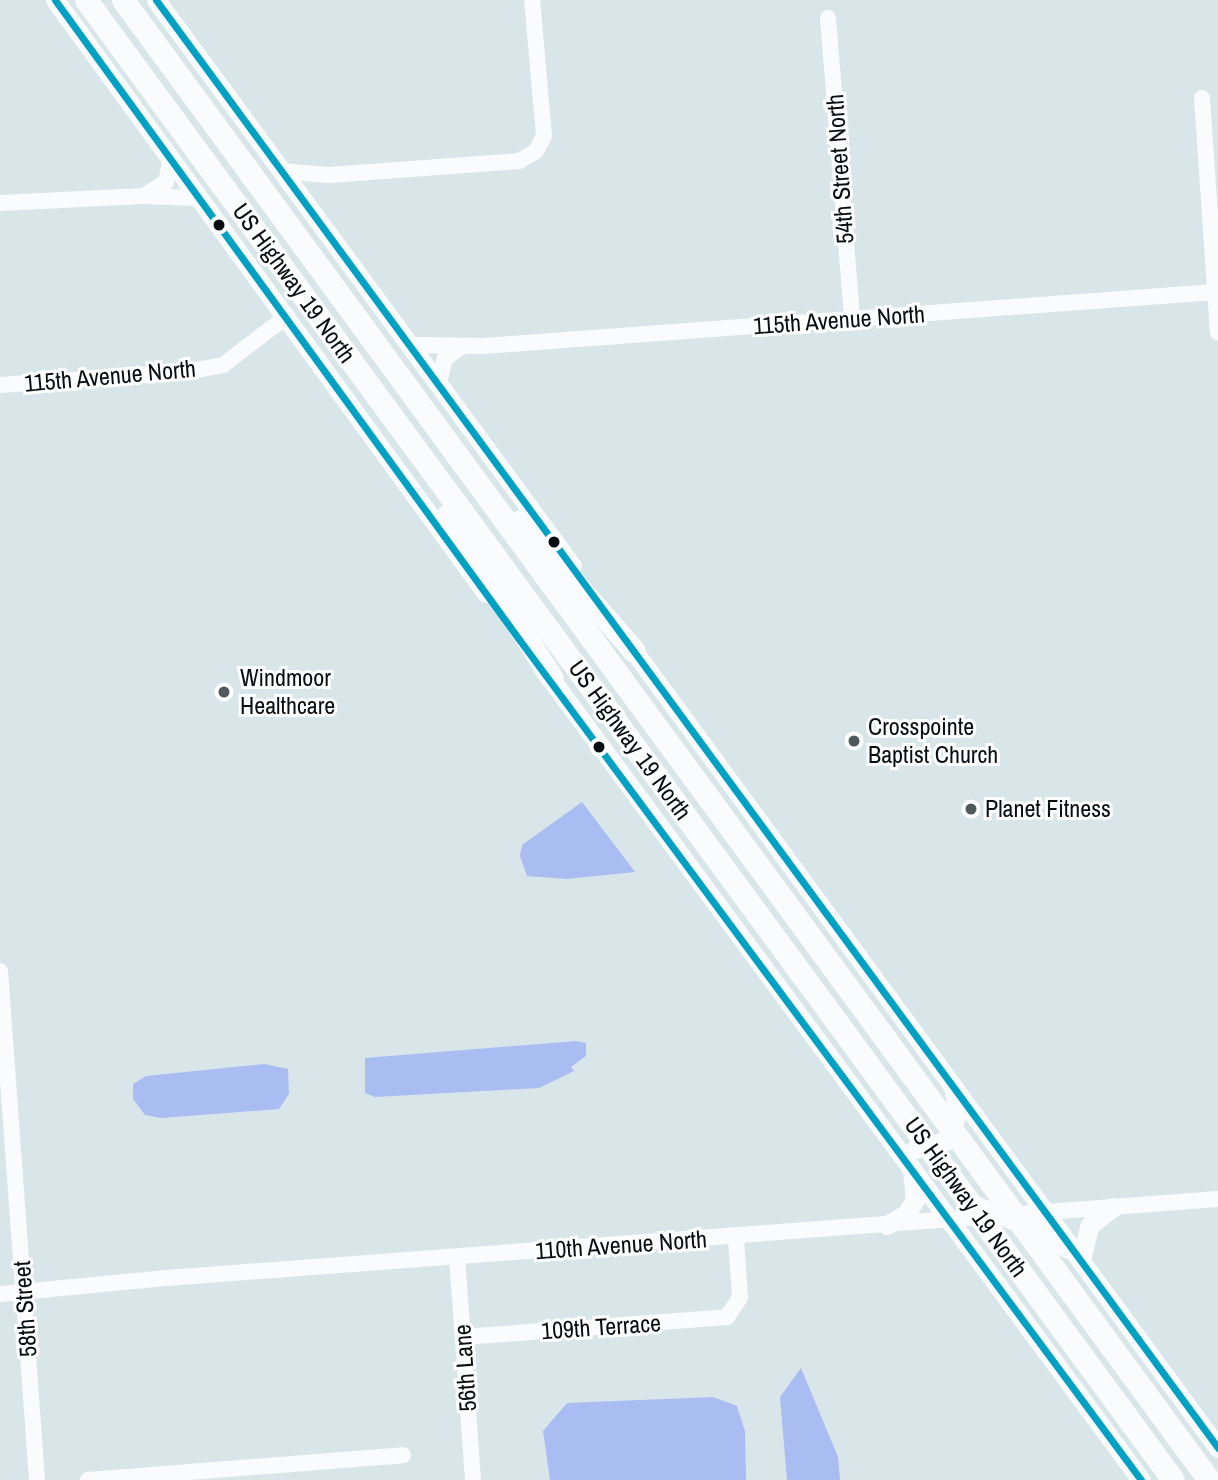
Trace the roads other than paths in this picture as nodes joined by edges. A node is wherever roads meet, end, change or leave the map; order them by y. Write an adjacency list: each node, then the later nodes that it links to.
1 (55, 0): 8 (main road)
2 (86, 0): 23 (highway, US Highway 19 North)
3 (123, 0): 24 (highway, US Highway 19 North)
4 (156, 0): 9 (main road)
5 (532, 0): 10 (street)
6 (828, 18): 17 (street, 54th Street North)
7 (1202, 98): 15 (street)
8 (171, 159): 11 (street); 12 (main road)
9 (281, 171): 10 (street); 14 (main road)
10 (328, 175): 14 (street)
11 (142, 196): 12 (street); 13 (street)
12 (199, 198): 16 (main road)
13 (0, 203)
14 (307, 206): 19 (main road)
15 (1215, 292): 17 (street, 115th Avenue North); 18 (street)
16 (287, 316): 22 (street, 115th Avenue North); 26 (main road)
17 (852, 319): 20 (street, 115th Avenue North)
18 (1218, 332)
19 (411, 345): 20 (street, 115th Avenue North); 21 (main road)
20 (463, 346): 21 (street)
21 (439, 383): 25 (main road)
22 (0, 384)
23 (373, 389): 26 (highway); 53 (highway, US Highway 19 North)
24 (438, 429): 25 (highway); 54 (highway, US Highway 19 North)
25 (634, 651): 28 (main road)
26 (551, 678): 30 (main road)
27 (0, 971): 42 (street, 58th Street)
28 (952, 1084): 29 (main road); 30 (main road)
29 (992, 1138): 34 (main road); 35 (main road)
30 (894, 1144): 31 (main road)
31 (911, 1166): 35 (main road); 36 (main road); 37 (main road)
32 (1218, 1199): 33 (street, 110th Avenue North)
33 (1113, 1208): 34 (street, 110th Avenue North); 40 (main road)
34 (1048, 1213): 35 (street, 110th Avenue North); 40 (main road)
35 (999, 1217): 36 (street, 110th Avenue North); 40 (main road); 43 (main road)
36 (952, 1221): 37 (street, 110th Avenue North); 43 (main road)
37 (887, 1225): 38 (street, 110th Avenue North)
38 (736, 1237): 39 (street, 110th Avenue North); 45 (street, 109th Terrace)
39 (457, 1257): 42 (street, 110th Avenue North); 45 (street, 56th Lane)
40 (1081, 1260): 41 (main road)
41 (1098, 1285): 46 (main road); 47 (main road)
42 (23, 1293): 44 (street, 110th Avenue North); 49 (street, 58th Street)
43 (1004, 1293): 46 (main road)
44 (0, 1294)
45 (463, 1338): 51 (street, 56th Lane)
46 (1049, 1355): 52 (main road)
47 (1218, 1448)
48 (404, 1455): 50 (street)
49 (37, 1480)
50 (88, 1480)
51 (473, 1480)
52 (1141, 1480)
53 (1173, 1480)
54 (1209, 1480)

